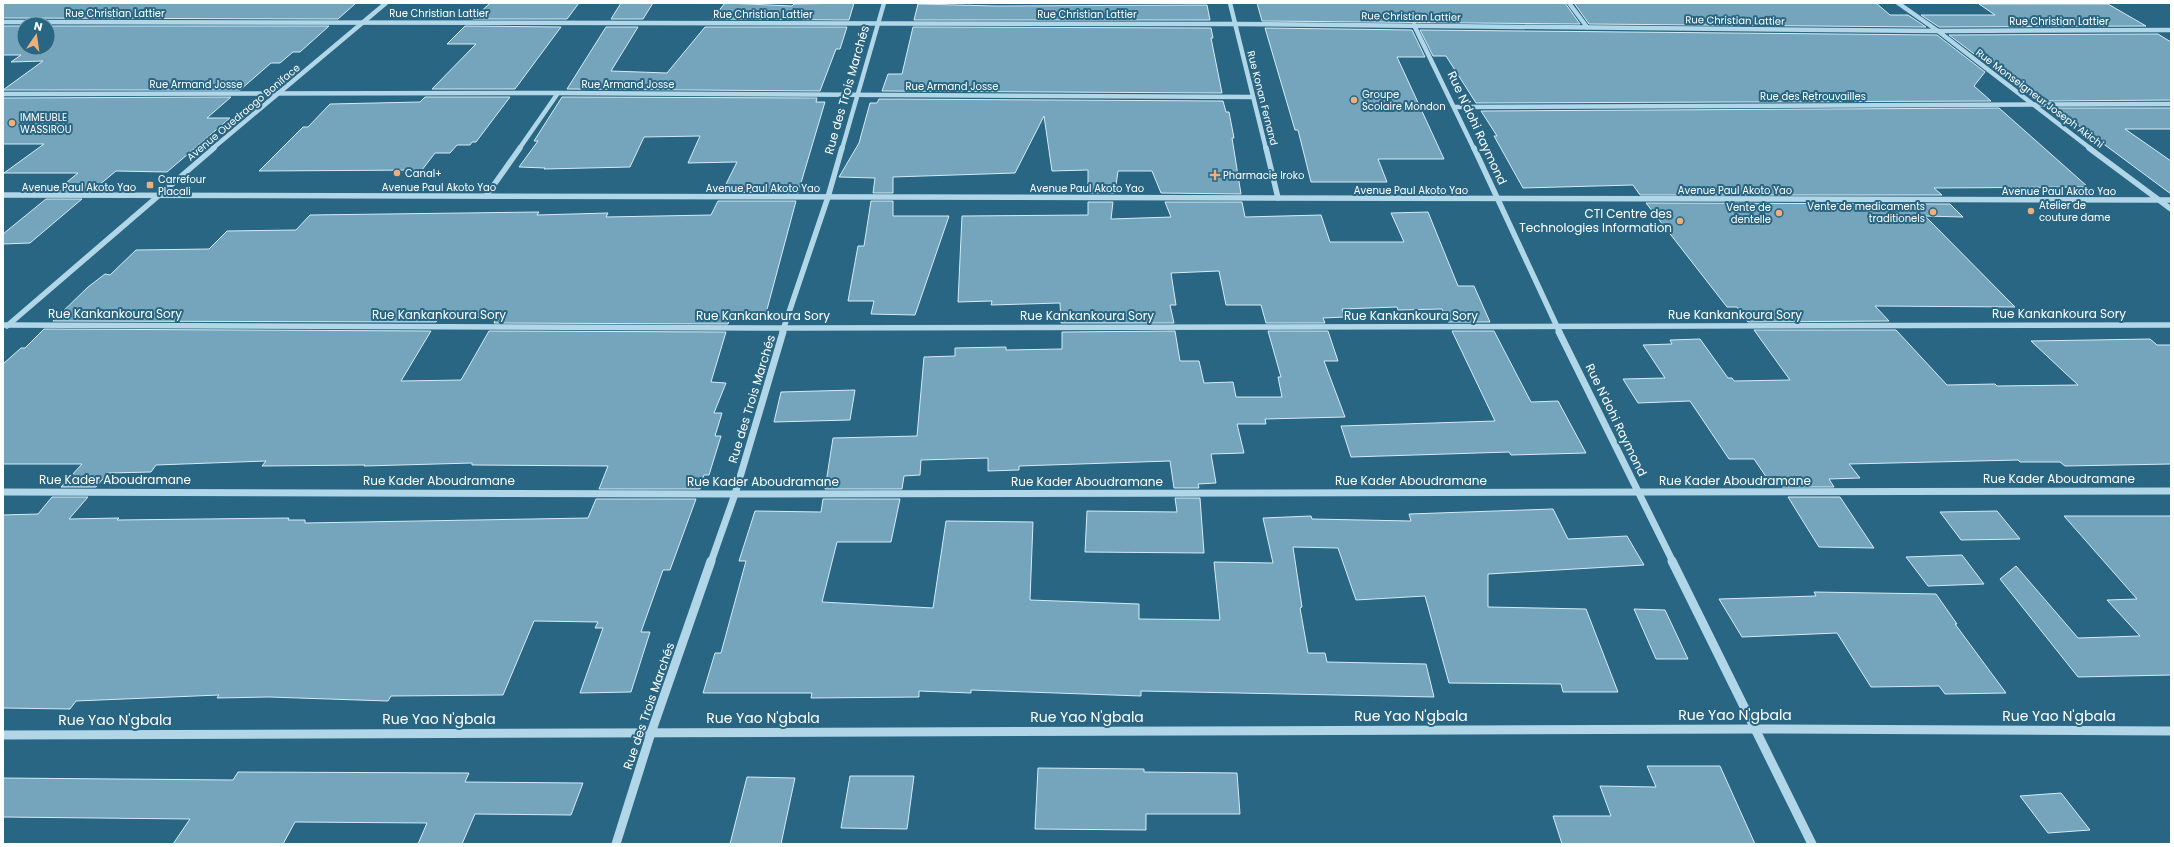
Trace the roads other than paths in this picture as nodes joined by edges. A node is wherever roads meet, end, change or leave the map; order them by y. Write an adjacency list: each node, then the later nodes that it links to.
1 (386, 3): 7 (street, Avenue Ouedraogo Boniface)
2 (884, 3): 8 (street, Rue des Trois Marchés)
3 (1230, 3): 9 (street, Rue Konan Fernand)
4 (1569, 3): 11 (street)
5 (1898, 3): 13 (street, Rue Monseigneur Joseph Akichi)
6 (3, 22): 7 (street, Rue Christian Lattier)
7 (363, 22): 8 (street, Rue Christian Lattier); 14 (street, Avenue Ouedraogo Boniface)
8 (877, 23): 9 (street, Rue Christian Lattier); 17 (street, Rue des Trois Marchés)
9 (1236, 24): 10 (street, Rue Christian Lattier); 18 (street, Rue Konan Fernand)
10 (1414, 25): 11 (street, Rue Christian Lattier); 21 (street, Rue N'dohi Raymond)
11 (1587, 27): 13 (street, Rue Christian Lattier)
12 (2171, 30): 13 (street, Rue Christian Lattier)
13 (1938, 31): 19 (street, Rue Monseigneur Joseph Akichi)
14 (279, 93): 15 (street, Rue Armand Josse); 16 (street, Rue Armand Josse); 23 (street, Avenue Ouedraogo Boniface)
15 (558, 93): 17 (street, Rue Armand Josse); 24 (street)
16 (3, 94)
17 (856, 94): 18 (street, Rue Armand Josse); 25 (street, Rue des Trois Marchés)
18 (1253, 97): 26 (street, Rue Konan Fernand)
19 (2031, 104): 20 (street, Rue des Retrouvailles); 21 (street, Rue des Retrouvailles); 28 (street, Rue Monseigneur Joseph Akichi)
20 (2171, 104)
21 (1455, 108): 27 (street, Rue N'dohi Raymond)
22 (3, 195): 23 (street, Avenue Paul Akoto Yao)
23 (157, 196): 24 (street, Avenue Paul Akoto Yao); 32 (street, Avenue Ouedraogo Boniface)
24 (486, 196): 25 (street, Avenue Paul Akoto Yao)
25 (828, 197): 26 (street, Avenue Paul Akoto Yao); 34 (street, Rue des Trois Marchés)
26 (1278, 198): 27 (street, Avenue Paul Akoto Yao)
27 (1497, 199): 28 (street, Avenue Paul Akoto Yao); 33 (street, Rue N'dohi Raymond)
28 (2160, 200): 29 (street, Avenue Paul Akoto Yao); 30 (street, Rue Monseigneur Joseph Akichi)
29 (2171, 200)
30 (2171, 209)
31 (2171, 325): 33 (street, Rue Kankankoura Sory)
32 (5, 326): 34 (street, Rue Kankankoura Sory)
33 (1556, 326): 34 (street, Rue Kankankoura Sory); 37 (street, Rue N'dohi Raymond)
34 (784, 328): 38 (street, Rue des Trois Marchés)
35 (2171, 490): 37 (street, Rue Kader Aboudramane)
36 (3, 492): 38 (street, Rue Kader Aboudramane)
37 (1638, 493): 38 (street, Rue Kader Aboudramane); 39 (street, Rue N'dohi Raymond)
38 (735, 494): 41 (street, Rue des Trois Marchés)
39 (1756, 729): 40 (street, Rue Yao N'gbala); 41 (street, Rue Yao N'gbala); 44 (street, Rue N'dohi Raymond)
40 (2171, 731)
41 (651, 733): 42 (street, Rue Yao N'gbala); 43 (street, Rue des Trois Marchés)
42 (3, 735)
43 (616, 844)
44 (1812, 844)

